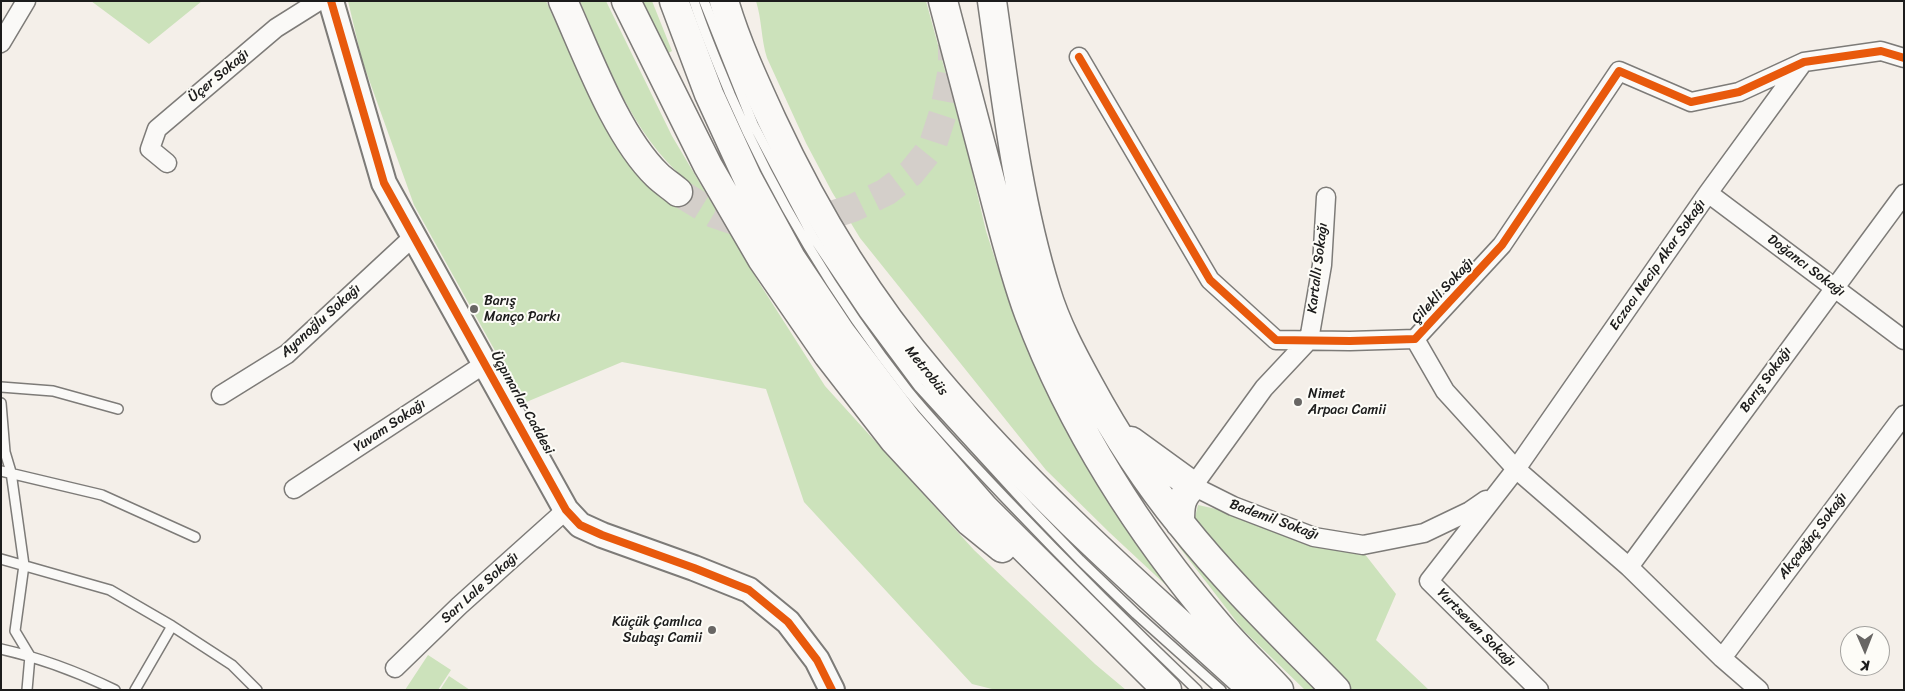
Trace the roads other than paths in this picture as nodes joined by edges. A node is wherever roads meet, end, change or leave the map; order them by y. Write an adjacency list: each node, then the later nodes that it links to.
1 (26, 1): 12 (street)
2 (319, 1): 16 (street, Üçer Sokağı)
3 (331, 1): 21 (street, Üçpınarlar Caddesi)
4 (563, 1): 17 (highway)
5 (626, 1): 45 (highway)
6 (674, 1): 45 (highway)
7 (694, 1): 56 (lane, Metrobüs)
8 (704, 1): 57 (lane, Metrobüs)
9 (724, 1): 58 (highway)
10 (943, 1): 59 (highway)
11 (992, 1): 32 (highway)
12 (1, 43)
13 (1079, 58): 24 (street, Çilekli Sokağı)
14 (1904, 58): 15 (street)
15 (1804, 62): 18 (street, Eczacı Necip Akar Sokağı); 23 (street, Çilekli Sokağı)
16 (167, 163)
17 (678, 192)
18 (1708, 193): 22 (street, Doğancı Sokağı); 33 (street, Eczacı Necip Akar Sokağı)
19 (1904, 194): 22 (street, Barış Sokağı)
20 (1326, 197): 24 (street, Kartallı Sokağı)
21 (413, 237): 26 (street, Üçpınarlar Caddesi); 28 (street, Ayanoğlu Sokağı)
22 (1835, 288): 25 (street, Doğancı Sokağı); 43 (street, Barış Sokağı)
23 (1415, 339): 24 (street, Çilekli Sokağı); 33 (street)
24 (1309, 340): 36 (street)
25 (1904, 340)
26 (486, 363): 37 (street, Yuvam Sokağı); 38 (street, Üçpınarlar Caddesi)
27 (1, 387): 30 (lane)
28 (221, 395)
29 (1, 403): 35 (lane)
30 (118, 409)
31 (1904, 415): 48 (street, Akçaağaç Sokağı)
32 (1112, 428): 36 (highway); 39 (highway)
33 (1516, 469): 36 (street, Bademil Sokağı); 43 (street); 61 (street, Yurtseven Sokağı)
34 (1, 471): 35 (lane)
35 (11, 472): 40 (lane); 42 (lane)
36 (1193, 486): 39 (highway)
37 (294, 489)
38 (566, 510): 49 (street, Sarı Lale Sokağı); 54 (street, Üçpınarlar Caddesi)
39 (1180, 523): 60 (highway)
40 (195, 537)
41 (1, 559): 42 (lane)
42 (24, 565): 44 (lane); 47 (lane)
43 (1629, 567): 48 (street)
44 (172, 626): 52 (lane); 53 (lane)
45 (1112, 636): 55 (highway)
46 (1, 649): 47 (lane)
47 (30, 656): 50 (lane); 51 (lane)
48 (1722, 658): 62 (street)
49 (396, 668)
50 (27, 690)
51 (115, 690)
52 (135, 690)
53 (257, 690)
54 (832, 690)
55 (1167, 690)
56 (1197, 690)
57 (1221, 690)
58 (1253, 690)
59 (1279, 690)
60 (1336, 690)
61 (1539, 690)
62 (1759, 690)

